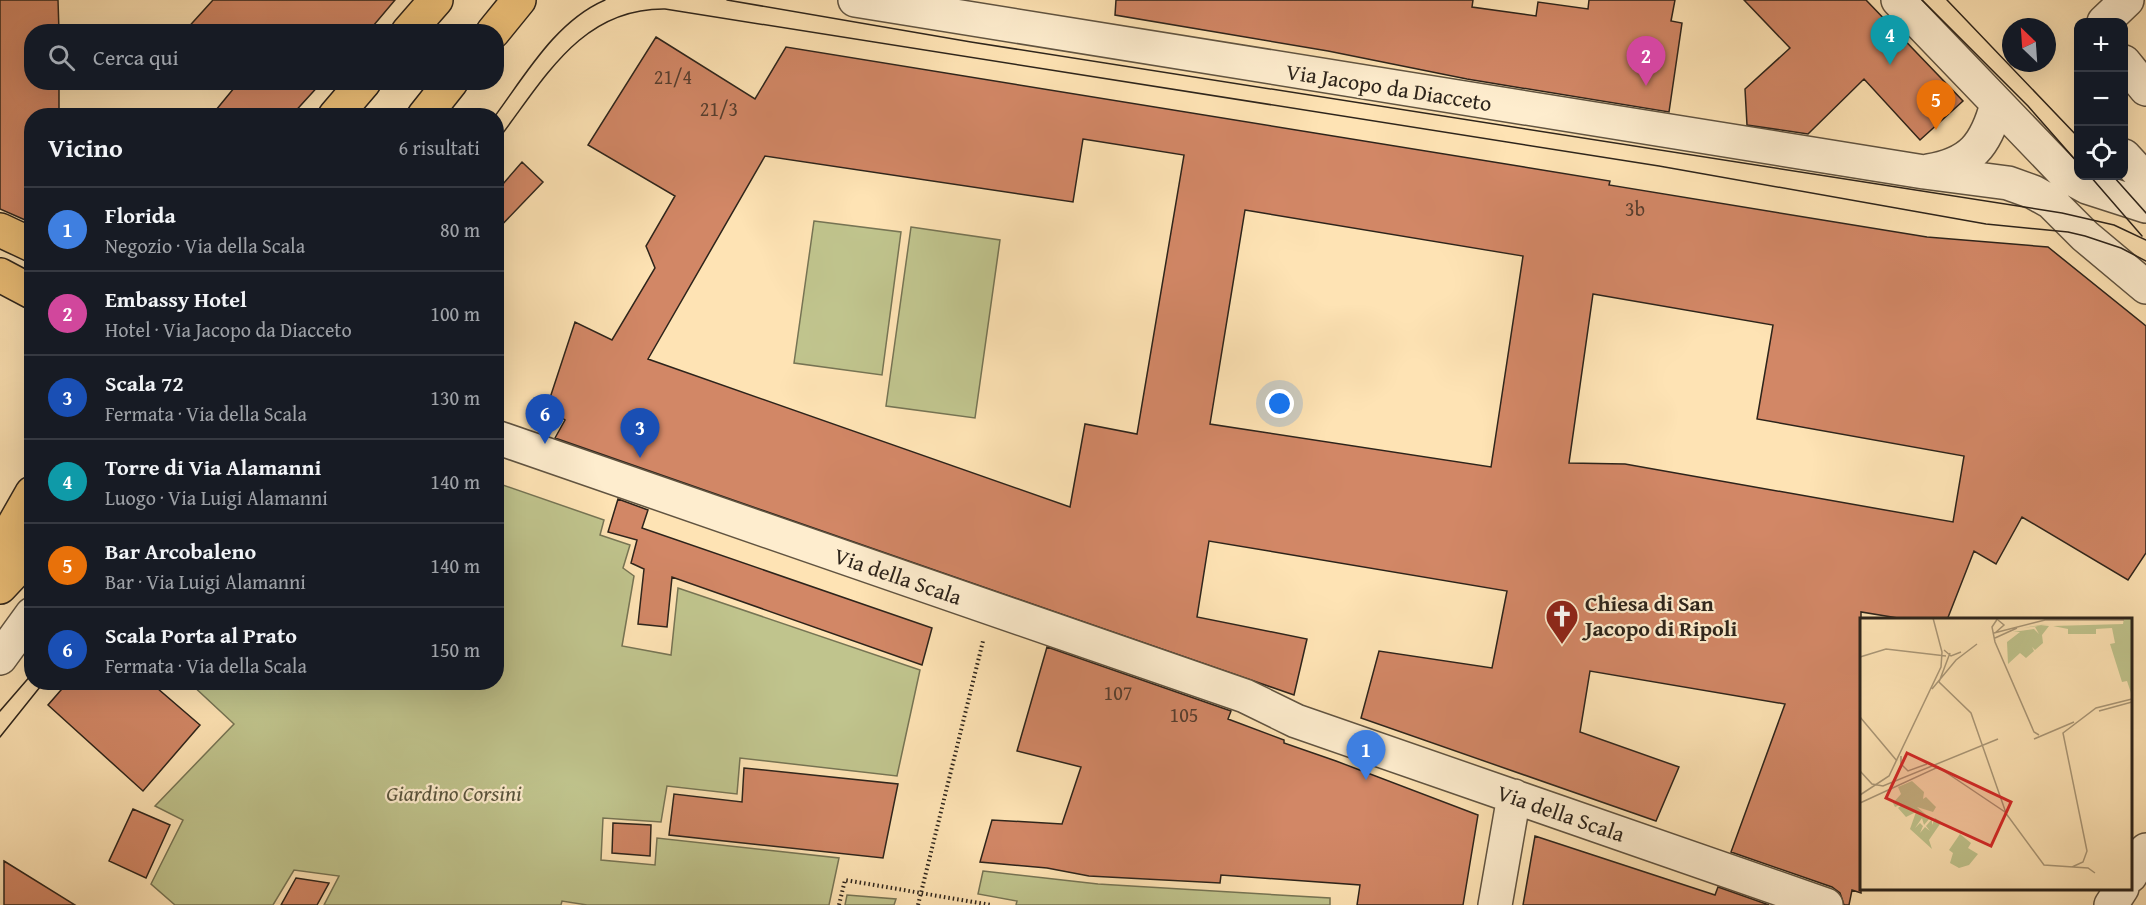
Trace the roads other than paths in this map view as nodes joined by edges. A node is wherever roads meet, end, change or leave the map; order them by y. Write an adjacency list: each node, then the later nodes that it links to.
1 (436, 0): 7 (main road)
2 (519, 0): 8 (main road)
3 (855, 0): 17 (street, Via Jacopo da Diacceto)
4 (1898, 0): 13 (street)
5 (2127, 0): 6 (street)
6 (2108, 18)
7 (415, 24)
8 (500, 24)
9 (2128, 67): 10 (street)
10 (2146, 89)
11 (357, 90): 14 (main road)
12 (445, 90): 15 (main road)
13 (1997, 104): 17 (street); 19 (street)
14 (342, 108)
15 (430, 108)
16 (2128, 160): 18 (street)
17 (1924, 172): 23 (street, Via Jacopo da Diacceto)
18 (2146, 180)
19 (2146, 206)
20 (0, 230): 21 (main road)
21 (24, 240)
22 (0, 275): 25 (main road)
23 (2146, 287)
24 (0, 288): 26 (main road)
25 (24, 288)
26 (24, 292)
27 (504, 439): 37 (street, Via della Scala)
28 (504, 461): 37 (street, Via della Scala)
29 (24, 478): 30 (main road)
30 (0, 500)
31 (24, 507): 32 (main road)
32 (0, 549)
33 (24, 562): 34 (main road)
34 (0, 587)
35 (24, 625): 36 (street)
36 (0, 658)
37 (1296, 721): 38 (street, Via della Scala)
38 (1514, 796): 42 (street); 43 (street, Via della Scala)
39 (2146, 850): 40 (street)
40 (2131, 874)
41 (2120, 890): 44 (street)
42 (1495, 905)
43 (1826, 905)
44 (2111, 905)

